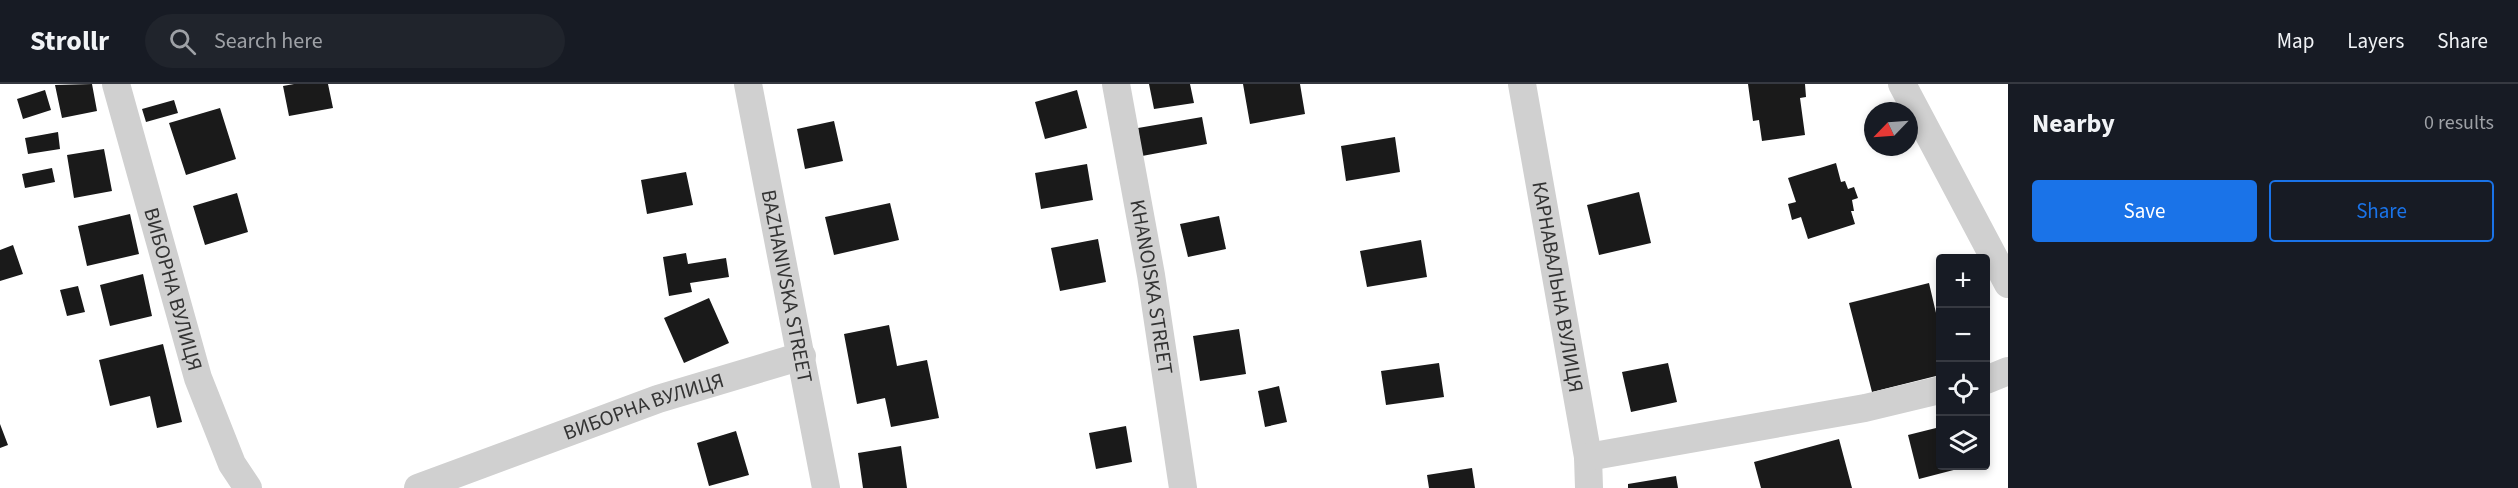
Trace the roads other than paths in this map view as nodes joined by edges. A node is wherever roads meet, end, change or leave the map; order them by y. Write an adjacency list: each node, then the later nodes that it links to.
1 (116, 84): 12 (street, ВИБОРНА ВУЛИЦЯ)
2 (748, 84): 7 (street, BAZHANIVSKA STREET)
3 (1116, 84): 15 (street, KHANOISKA STREET)
4 (1522, 84): 11 (street, КАРНАВАЛЬНА ВУЛИЦЯ)
5 (1902, 84): 6 (street)
6 (2008, 284)
7 (802, 356): 13 (street, ВИБОРНА ВУЛИЦЯ); 14 (street, BAZHANIVSKA STREET)
8 (2008, 371): 9 (street)
9 (1990, 378)
10 (1936, 391): 11 (street)
11 (1588, 457): 16 (street, КАРНАВАЛЬНА ВУЛИЦЯ)
12 (248, 488)
13 (418, 488)
14 (826, 488)
15 (1183, 488)
16 (1589, 488)

